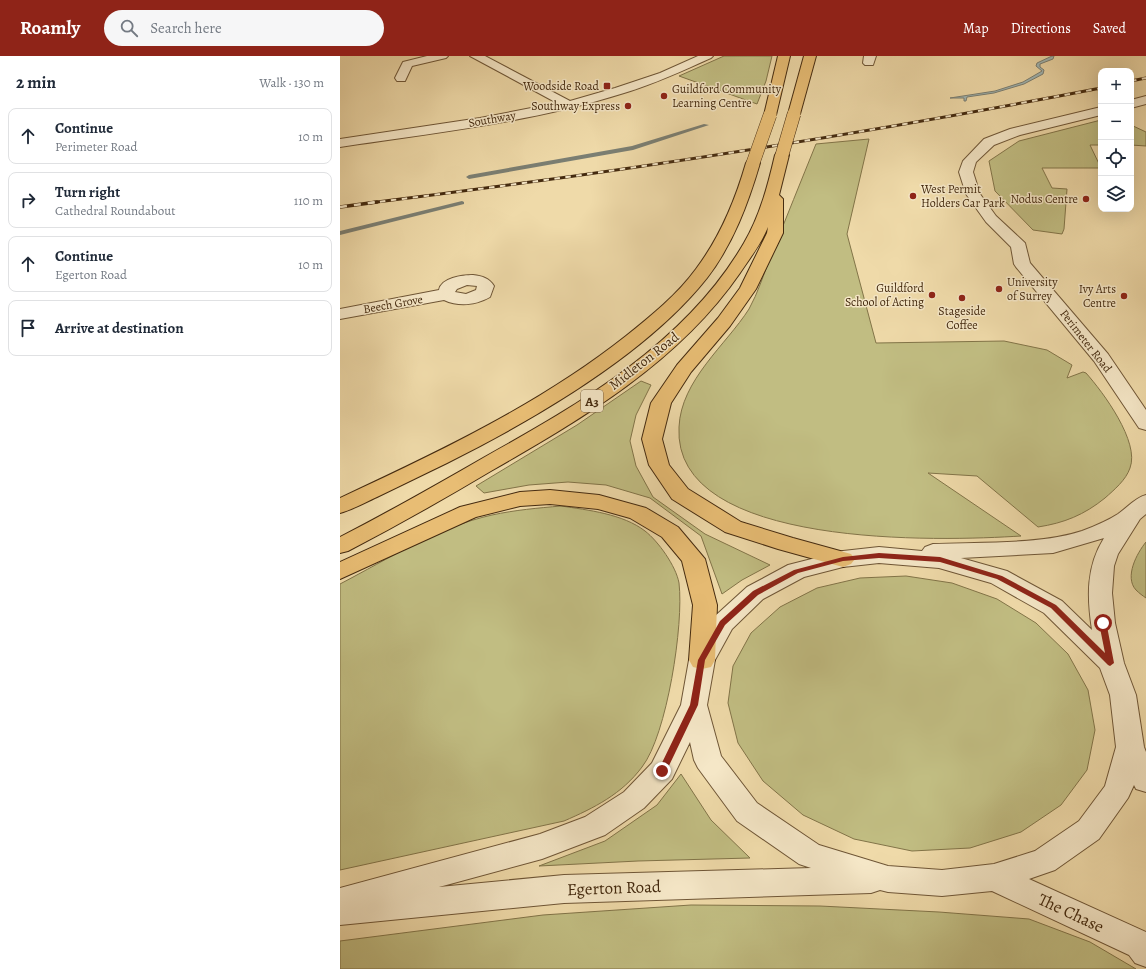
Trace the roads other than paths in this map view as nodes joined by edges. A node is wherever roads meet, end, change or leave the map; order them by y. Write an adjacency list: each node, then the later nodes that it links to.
1 (442, 56): 6 (street)
2 (476, 56): 9 (street)
3 (707, 56): 9 (street, Southway)
4 (784, 56): 16 (highway, Midleton Road / A3, bridge)
5 (810, 56): 12 (highway, Midleton Road / A3, bridge)
6 (401, 78)
7 (1146, 100): 8 (street)
8 (1134, 103)
9 (566, 104): 11 (street, Southway)
10 (1098, 112): 15 (street, Perimeter Road)
11 (340, 143)
12 (775, 184): 18 (highway, Midleton Road / A3); 20 (highway)
13 (447, 294): 14 (street, Beech Grove)
14 (340, 314)
15 (1146, 424)
16 (340, 506)
17 (1141, 507): 19 (street); 23 (street)
18 (340, 546)
19 (879, 555): 20 (street); 23 (street)
20 (843, 559): 22 (street)
21 (340, 572): 22 (highway)
22 (702, 660): 24 (street)
23 (1110, 663): 25 (street)
24 (694, 705): 28 (street); 29 (street)
25 (1130, 747): 26 (street); 27 (street)
26 (1146, 781)
27 (994, 878): 28 (street); 31 (street, The Chase)
28 (888, 879): 30 (street, Egerton Road)
29 (340, 902)
30 (340, 911)
31 (1146, 952)

